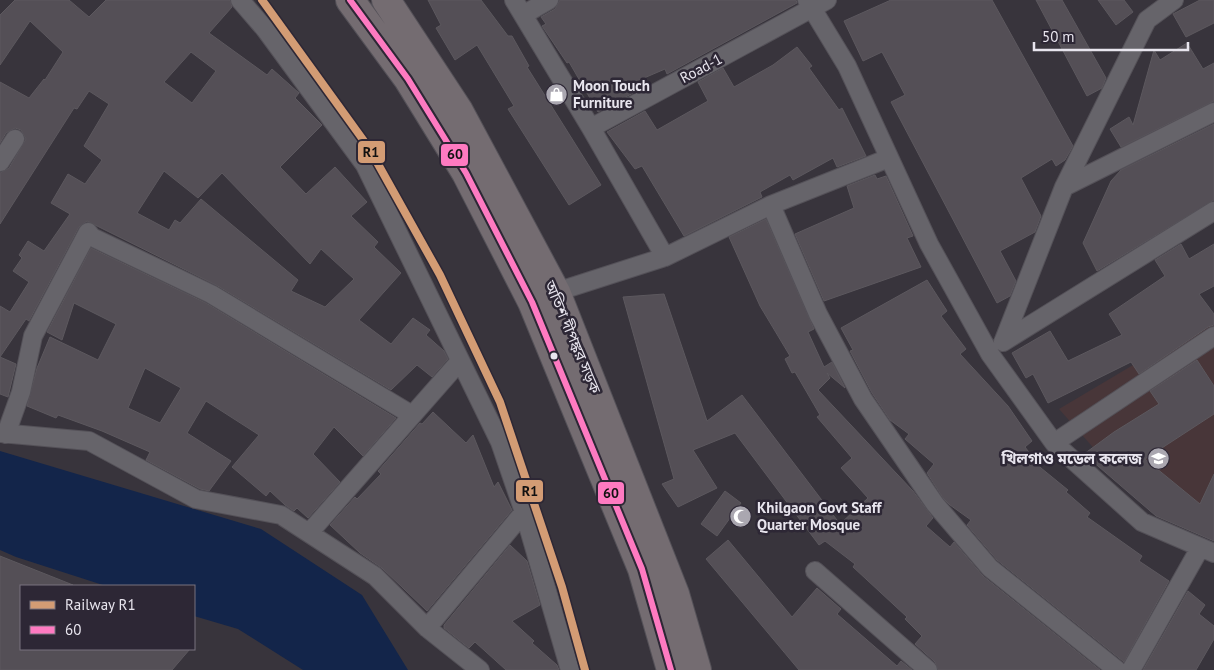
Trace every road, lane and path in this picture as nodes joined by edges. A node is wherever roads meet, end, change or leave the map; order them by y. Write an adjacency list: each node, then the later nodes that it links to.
1 (240, 0): 22 (street)
2 (350, 0): 18 (main road, অতিশ দীপঙ্কর সড়ক)
3 (386, 0): 18 (main road, অতিশ দীপঙ্কর সড়ক)
4 (549, 0): 8 (street)
5 (827, 0): 7 (street, Road-1)
6 (1174, 0): 14 (street)
7 (809, 4): 10 (street, Road-1); 12 (street)
8 (518, 8): 10 (street)
9 (1214, 112): 14 (street)
10 (591, 128): 17 (street)
11 (15, 139): 13 (street)
12 (889, 158): 15 (street); 21 (street)
13 (0, 162)
14 (1064, 187): 20 (street)
15 (771, 205): 17 (street); 36 (street)
16 (1214, 211): 20 (street)
17 (665, 257): 18 (street)
18 (544, 297): 31 (main road, অতিশ দীপঙ্কর সড়ক); 34 (main road, অতিশ দীপঙ্কর সড়ক)
19 (1214, 336): 25 (street)
20 (1004, 340): 21 (street)
21 (990, 354): 25 (street)
22 (460, 360): 23 (street); 26 (street)
23 (412, 416): 24 (street); 27 (street)
24 (3, 433): 27 (street)
25 (1054, 443): 28 (street)
26 (524, 512): 30 (street); 33 (street)
27 (309, 533): 30 (street)
28 (1207, 550): 37 (street)
29 (815, 570): 35 (street)
30 (426, 628): 32 (street)
31 (666, 667)
32 (480, 670)
33 (570, 670)
34 (697, 670)
35 (928, 670)
36 (1117, 670)
37 (1131, 670)

